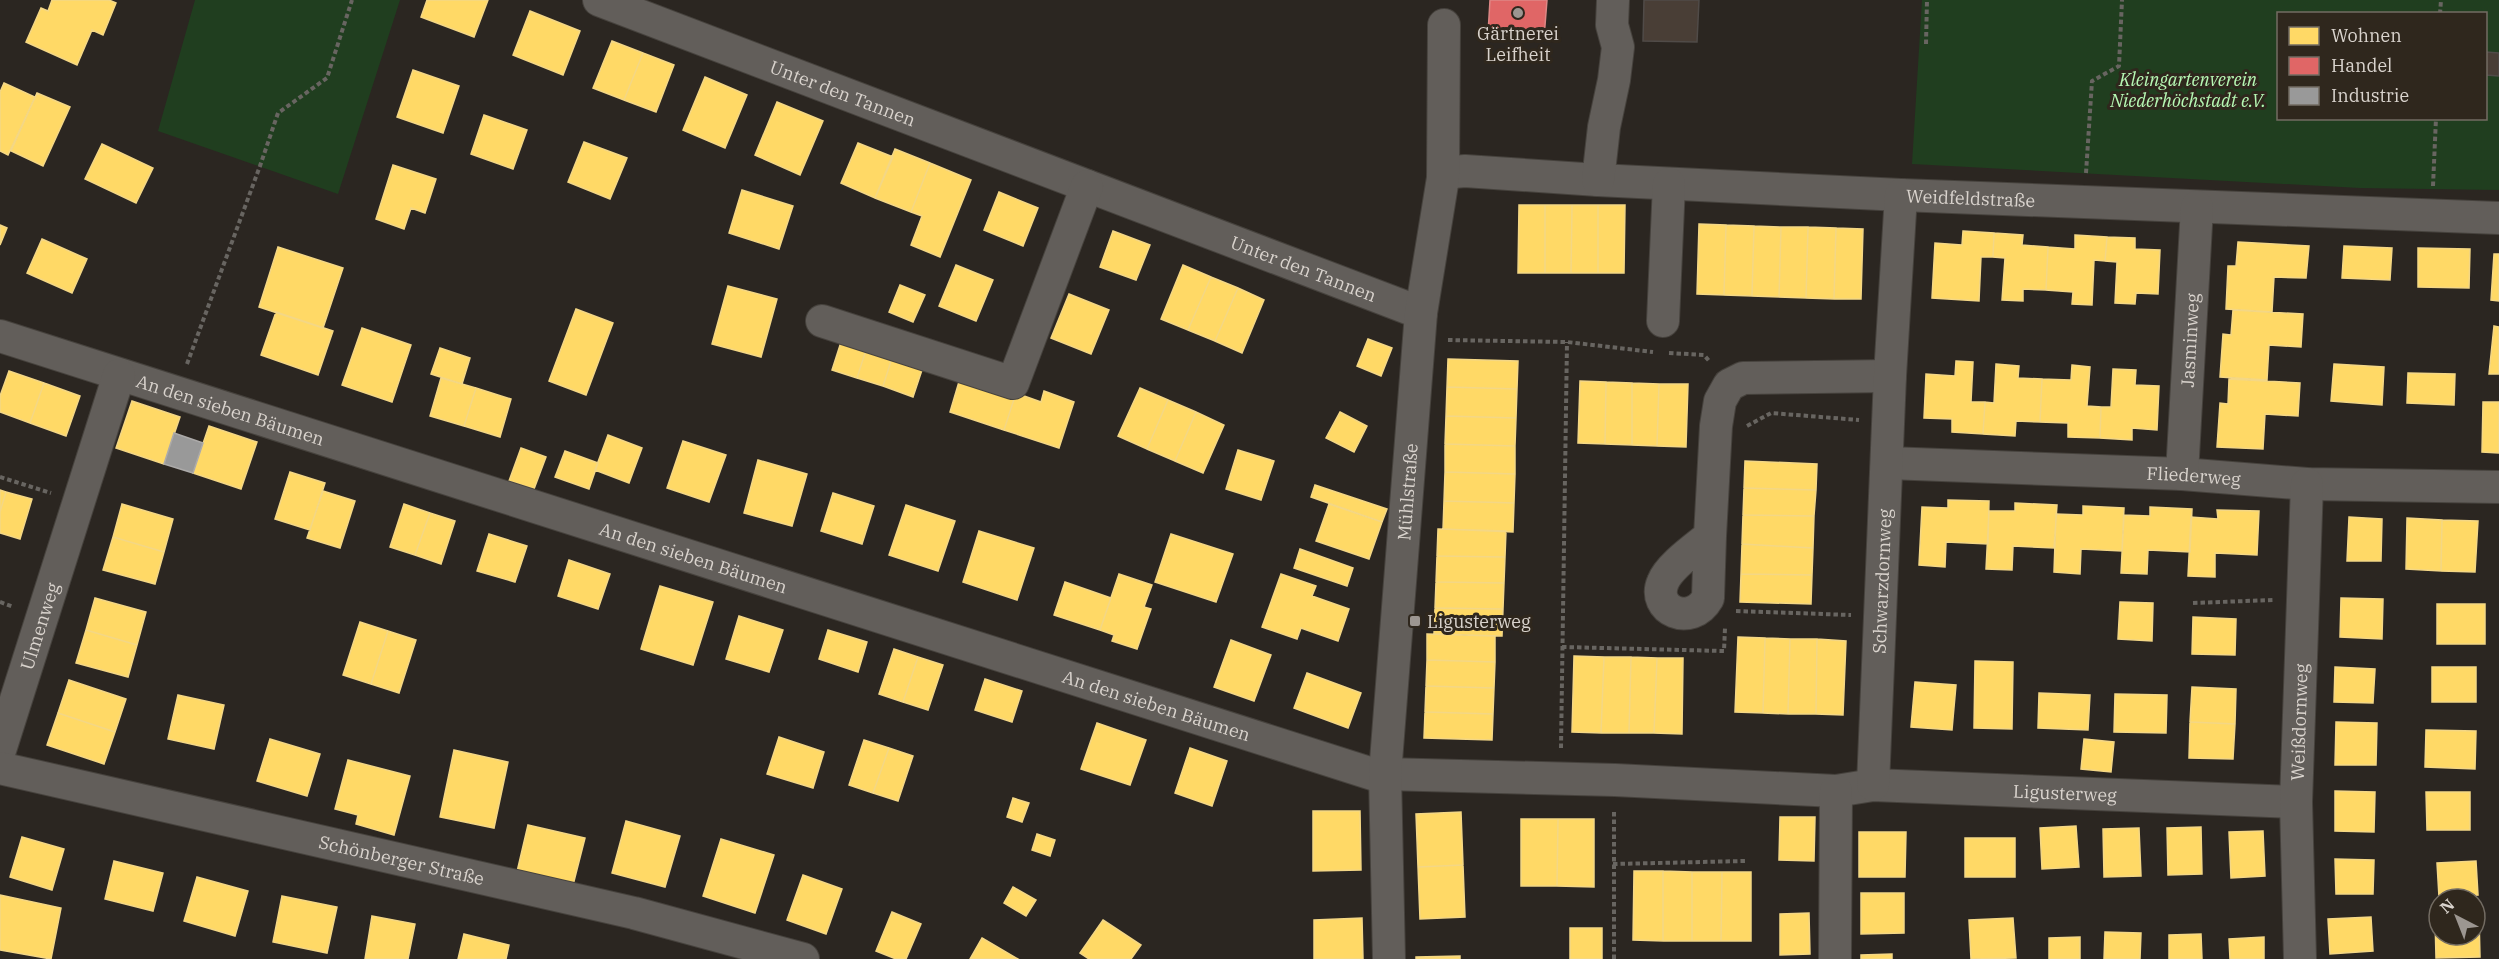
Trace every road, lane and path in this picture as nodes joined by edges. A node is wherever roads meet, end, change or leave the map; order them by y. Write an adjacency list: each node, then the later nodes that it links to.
1 (351, 0): 26 (path)
2 (599, 0): 12 (street, Unter den Tannen)
3 (1614, 0): 10 (street)
4 (1927, 0): 7 (path)
5 (2122, 0): 14 (path)
6 (1444, 25): 9 (street, Mühlstraße)
7 (1926, 44)
8 (2436, 120): 16 (path)
9 (1443, 178): 10 (street, Weidfeldstraße); 20 (street, Mühlstraße)
10 (1598, 180): 11 (street, Weidfeldstraße)
11 (1669, 184): 13 (street, Weidfeldstraße); 19 (street)
12 (1087, 186): 18 (street); 20 (street, Unter den Tannen)
13 (1901, 195): 14 (street, Weidfeldstraße); 24 (street, Schwarzdornweg)
14 (2084, 201): 15 (street, Weidfeldstraße)
15 (2196, 207): 16 (street, Weidfeldstraße); 30 (street, Jasminweg)
16 (2432, 214): 17 (street, Weidfeldstraße)
17 (2499, 218)
18 (822, 321)
19 (1663, 321)
20 (1421, 327): 22 (path); 40 (street, Mühlstraße)
21 (0, 336): 23 (street, An den sieben Bäumen)
22 (1567, 342): 25 (path); 41 (path)
23 (119, 375): 26 (street, An den sieben Bäumen); 34 (street, Ulmenweg)
24 (1890, 376): 25 (street); 27 (street, Schwarzdornweg)
25 (1729, 385): 35 (street)
26 (176, 393): 40 (street, An den sieben Bäumen)
27 (1889, 422): 28 (path); 29 (street, Schwarzdornweg)
28 (1743, 430)
29 (1888, 464): 30 (street, Fliederweg); 43 (street, Schwarzdornweg)
30 (2182, 474): 32 (street, Fliederweg)
31 (0, 477): 34 (path)
32 (2307, 484): 33 (street, Fliederweg); 36 (street, Weißdornweg)
33 (2499, 488)
34 (78, 502): 38 (street, Ulmenweg)
35 (1710, 536)
36 (2304, 599): 37 (path); 45 (street, Weißdornweg)
37 (2193, 603)
38 (0, 750)
39 (0, 768): 48 (street, Schönberger Straße)
40 (1385, 776): 41 (street, Ligusterweg); 49 (street, Mühlstraße)
41 (1562, 779): 42 (street, Ligusterweg)
42 (1615, 780): 44 (street, Ligusterweg); 47 (path)
43 (1873, 786): 44 (street, Ligusterweg); 45 (street, Ligusterweg)
44 (1836, 791): 51 (street)
45 (2296, 802): 52 (street, Weißdornweg)
46 (1745, 861): 47 (path)
47 (1614, 864): 50 (path)
48 (803, 959)
49 (1389, 959)
50 (1614, 959)
51 (1835, 959)
52 (2300, 959)

